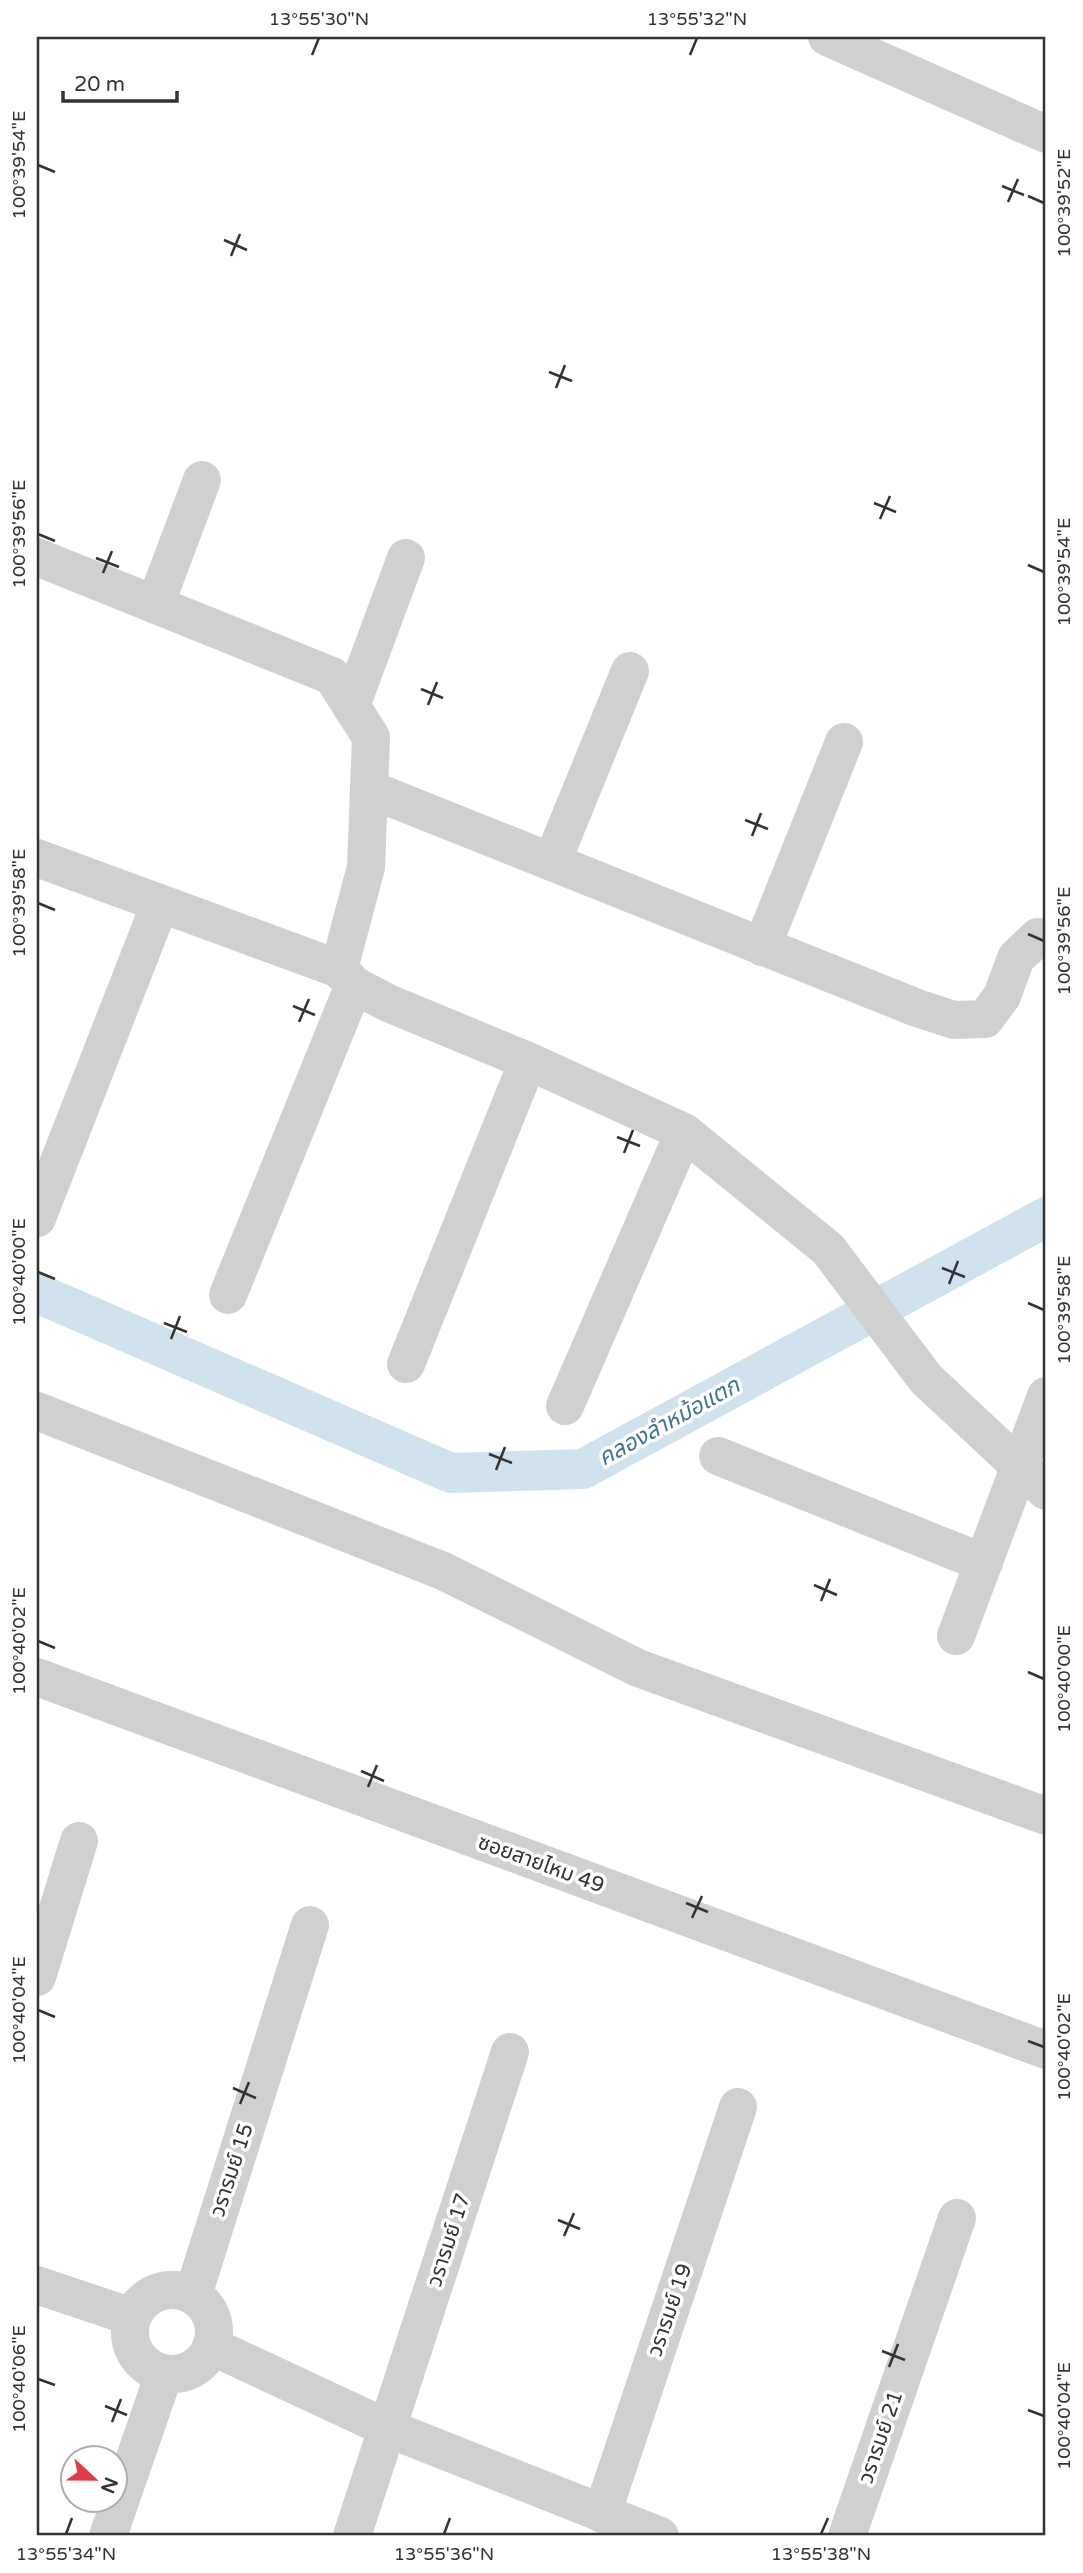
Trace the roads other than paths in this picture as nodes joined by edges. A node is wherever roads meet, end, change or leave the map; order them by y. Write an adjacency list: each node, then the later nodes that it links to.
1 (827, 37): 2 (street)
2 (1046, 134)
3 (202, 480): 6 (street)
4 (37, 557): 6 (street)
5 (406, 558): 8 (street)
6 (155, 605): 8 (street)
7 (630, 671): 12 (street)
8 (351, 706): 10 (street)
9 (844, 742): 15 (street)
10 (369, 789): 12 (street); 16 (street)
11 (37, 858): 13 (street)
12 (552, 862): 15 (street)
13 (160, 904): 16 (street); 19 (street)
14 (1046, 937): 15 (street)
15 (762, 947)
16 (346, 977): 17 (street); 20 (street)
17 (528, 1061): 18 (street); 21 (street)
18 (684, 1132): 23 (street); 26 (street)
19 (37, 1218)
20 (228, 1294)
21 (406, 1364)
22 (1046, 1396): 26 (street)
23 (565, 1406)
24 (37, 1411): 30 (street)
25 (718, 1456): 27 (street)
26 (1033, 1479): 27 (street)
27 (984, 1563): 28 (street)
28 (956, 1636)
29 (37, 1677): 34 (street, ซอยสายไหม 49)
30 (1046, 1816)
31 (79, 1841): 33 (street)
32 (310, 1925): 39 (street, วรารมย์ 15)
33 (37, 1977)
34 (1046, 2050)
35 (510, 2052): 43 (street, วรารมย์ 17)
36 (738, 2107): 44 (street, วรารมย์ 19)
37 (957, 2218): 48 (street, วรารมย์ 21)
38 (37, 2285): 40 (street)
39 (193, 2295): 40 (street); 41 (street)
40 (132, 2317): 42 (street)
41 (212, 2346): 42 (street); 43 (street)
42 (164, 2374): 45 (street)
43 (387, 2428): 44 (street); 46 (street, วรารมย์ 17)
44 (602, 2514): 47 (street)
45 (108, 2536)
46 (352, 2536)
47 (660, 2536)
48 (847, 2536)

